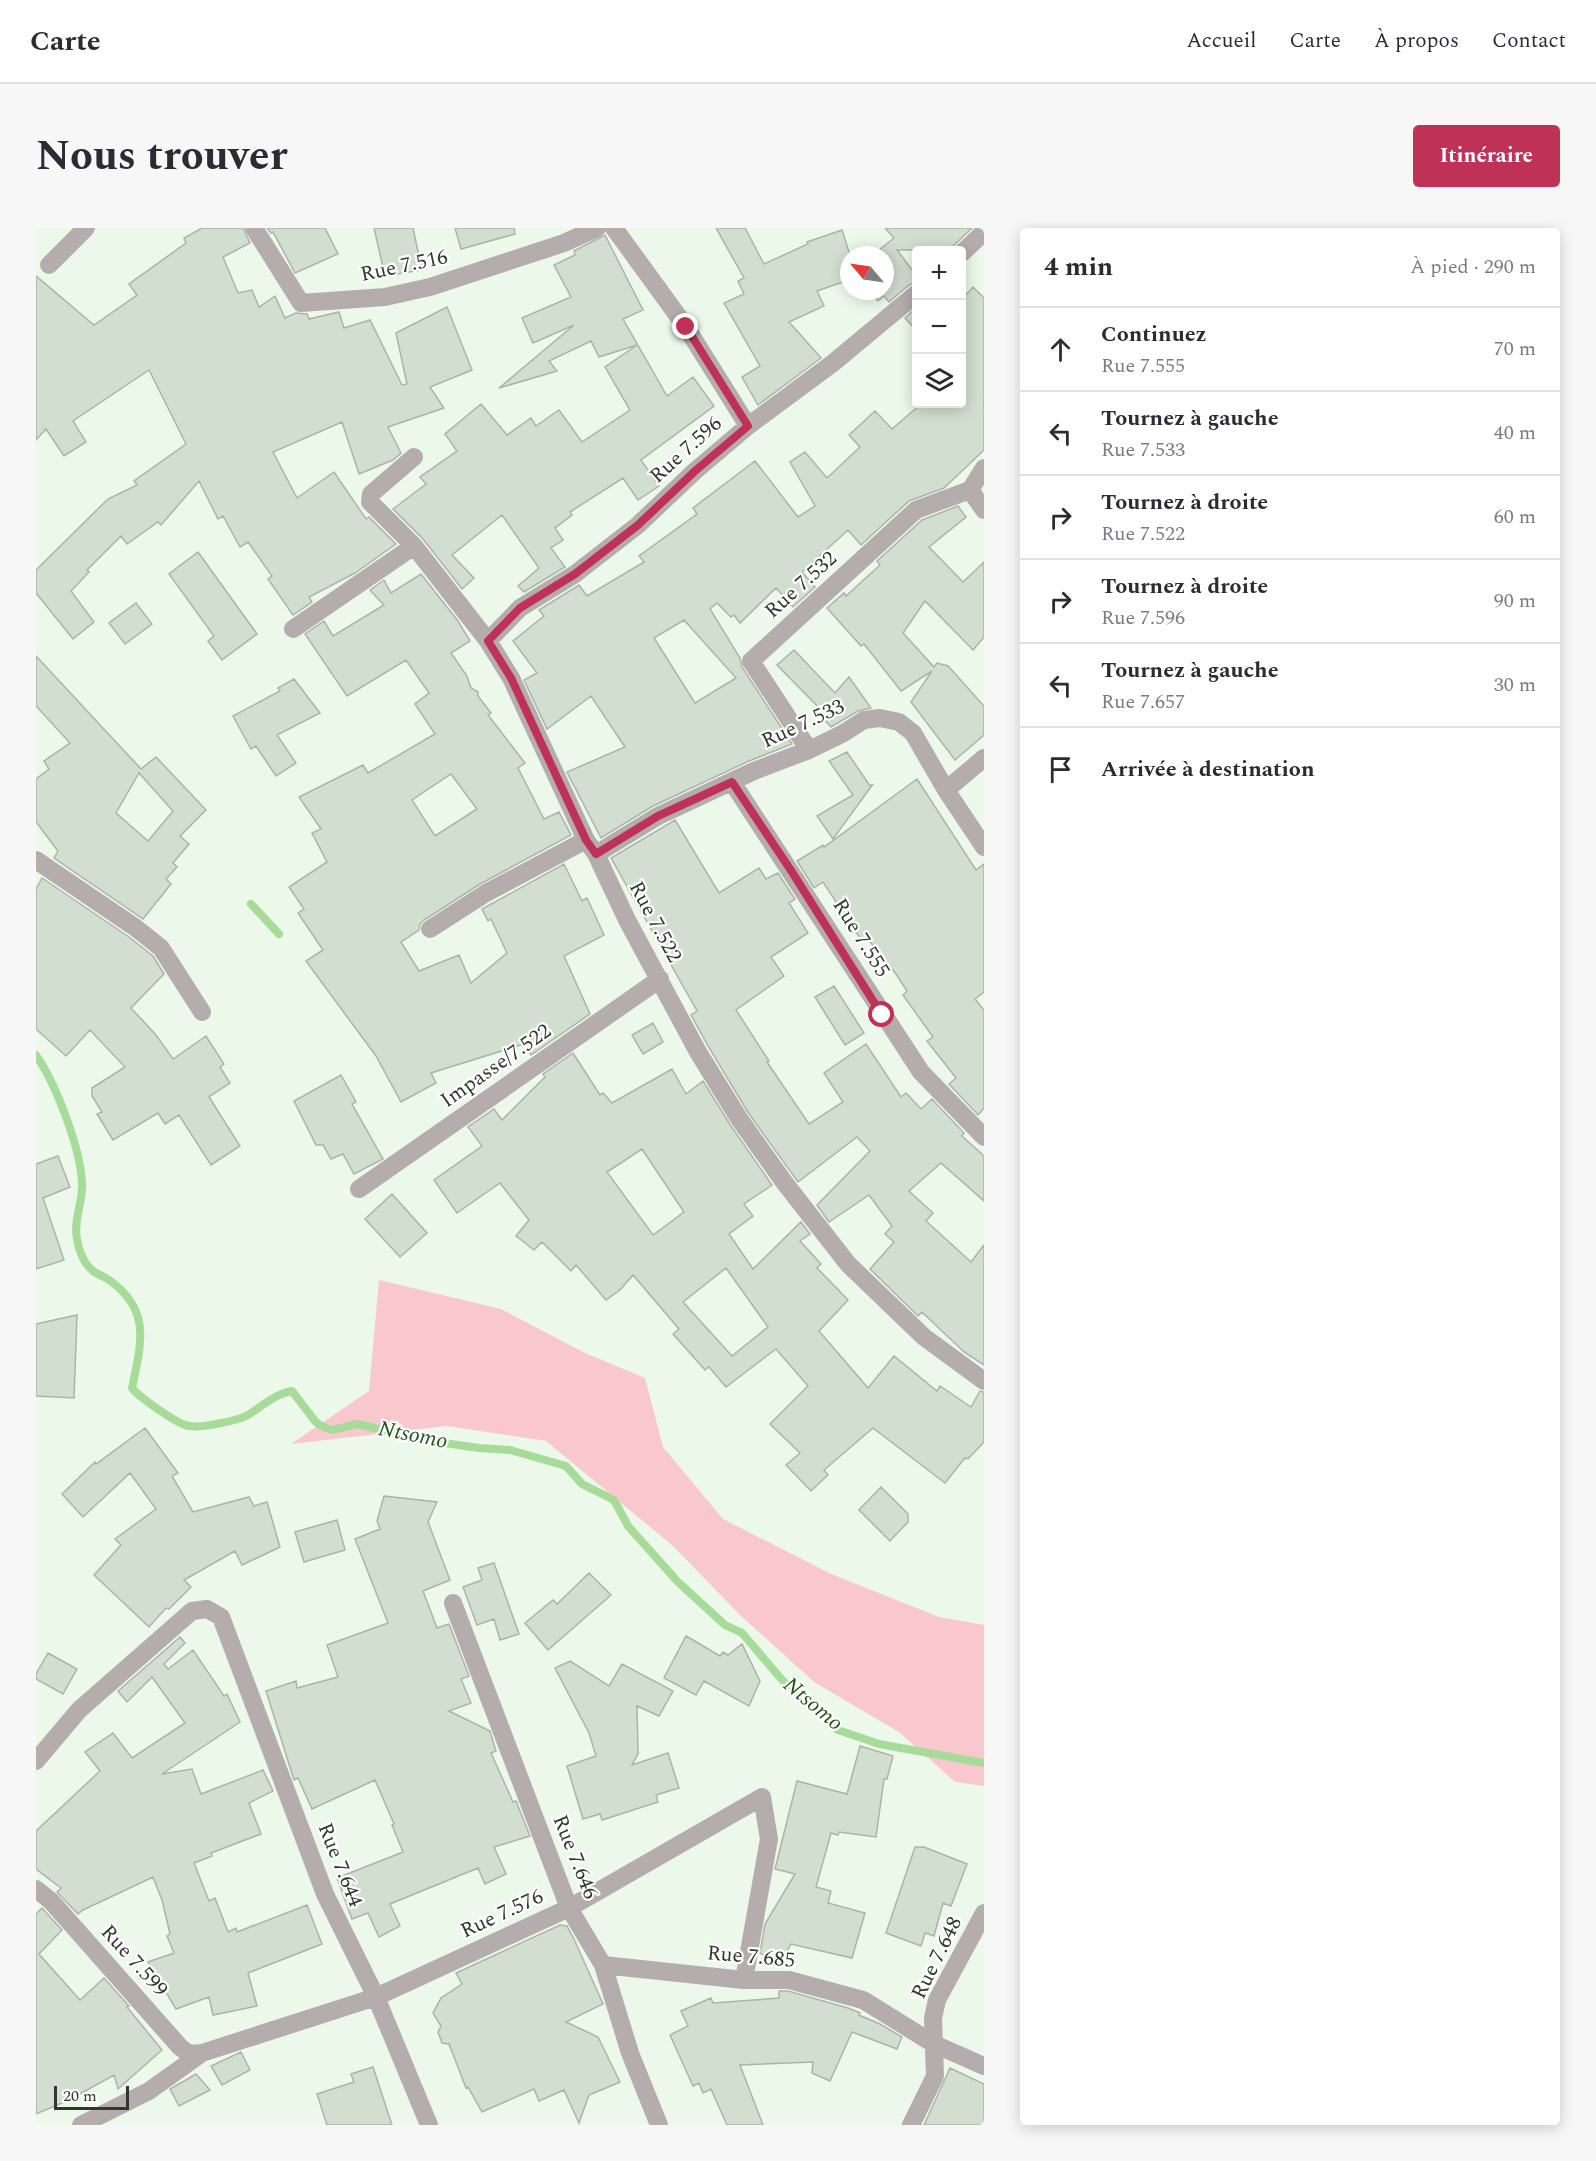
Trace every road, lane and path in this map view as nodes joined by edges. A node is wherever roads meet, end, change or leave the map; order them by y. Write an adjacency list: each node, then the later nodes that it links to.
1 (86, 228): 7 (street)
2 (254, 228): 3 (street, Rue 7.516)
3 (597, 228)
4 (614, 228): 9 (street)
5 (984, 232): 6 (street)
6 (966, 249)
7 (49, 265)
8 (912, 297): 9 (street, Rue 7.596)
9 (748, 426): 16 (street, Rue 7.596)
10 (414, 457): 14 (street, Rue 7.522)
11 (984, 468): 12 (street)
12 (970, 490): 13 (street); 17 (street, Rue 7.532)
13 (984, 510)
14 (414, 546): 15 (street); 16 (street, Rue 7.522)
15 (293, 629)
16 (488, 641): 21 (street, Rue 7.522)
17 (809, 750): 19 (street, Rue 7.533); 20 (street, Rue 7.533)
18 (984, 758): 20 (street)
19 (732, 782): 21 (street, Rue 7.533); 27 (street, Rue 7.555)
20 (946, 790): 22 (street, Rue 7.533)
21 (591, 847): 24 (street, Rue 7.533); 25 (street, Rue 7.522)
22 (984, 847)
23 (36, 861): 26 (street)
24 (430, 928)
25 (660, 979): 28 (street, Impasse/7.522); 29 (street, Rue 7.522)
26 (202, 1012)
27 (984, 1137)
28 (358, 1189)
29 (984, 1381)
30 (453, 1603): 33 (street, Rue 7.646)
31 (36, 1761): 37 (street, Rue 7.644)
32 (36, 1889): 39 (street, Rue 7.599)
33 (569, 1908): 35 (street, Rue 7.646); 36 (street, Rue 7.576); 37 (street, Rue 7.576)
34 (984, 1913): 38 (street, Rue 7.648)
35 (603, 1965): 36 (street, Rue 7.685); 43 (street, Rue 7.646)
36 (744, 1980): 38 (street, Rue 7.685)
37 (376, 1997): 39 (street, Rue 7.576); 42 (street, Rue 7.644)
38 (934, 2044): 40 (street, Rue 7.685); 44 (street, Rue 7.648)
39 (202, 2053): 41 (street, Rue 7.576)
40 (984, 2066)
41 (81, 2125)
42 (429, 2125)
43 (659, 2125)
44 (911, 2125)

